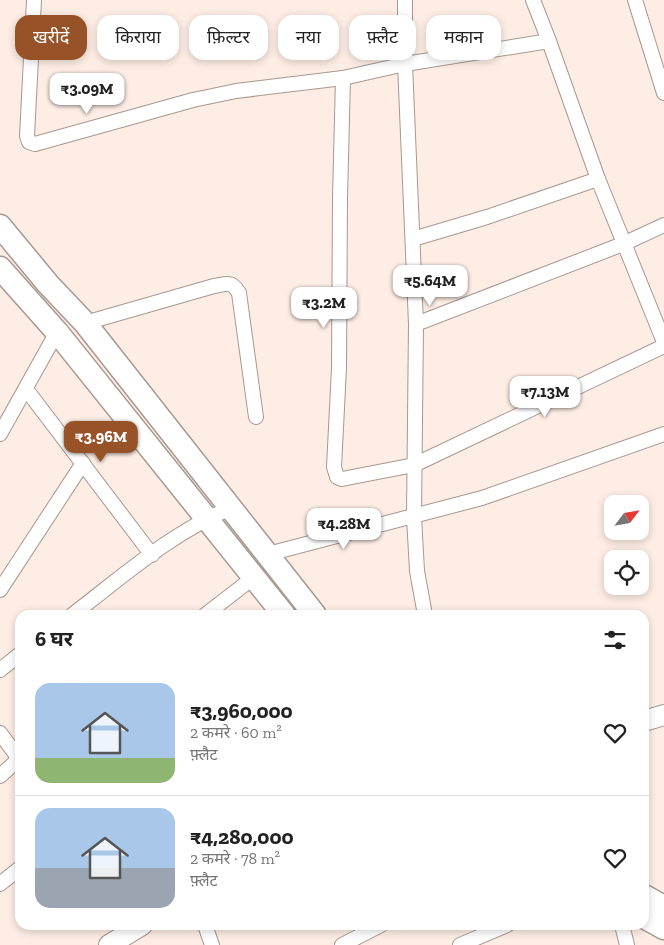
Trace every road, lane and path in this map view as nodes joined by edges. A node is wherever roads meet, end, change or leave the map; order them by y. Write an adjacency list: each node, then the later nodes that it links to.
1 (34, 0): 7 (street)
2 (405, 0): 6 (street)
3 (533, 0): 5 (street)
4 (635, 0): 8 (street)
5 (549, 41): 6 (street); 9 (street)
6 (404, 64): 7 (street); 12 (street)
7 (343, 78): 24 (street)
8 (664, 93)
9 (598, 179): 12 (street); 13 (street)
10 (664, 225): 13 (street)
11 (0, 226): 15 (main road)
12 (414, 239): 16 (street)
13 (624, 244): 16 (street); 18 (street)
14 (0, 269): 17 (main road)
15 (84, 323): 20 (street); 25 (main road)
16 (416, 324): 24 (street)
17 (58, 332): 19 (street); 27 (main road)
18 (664, 344): 24 (street)
19 (26, 389): 21 (street); 23 (street)
20 (256, 418)
21 (0, 434)
22 (664, 434): 26 (street)
23 (83, 463): 28 (street); 31 (street)
24 (414, 465): 26 (street)
25 (231, 508): 27 (street); 29 (main road)
26 (414, 517): 29 (street); 36 (street)
27 (206, 518): 28 (street); 30 (main road)
28 (152, 554): 32 (street)
29 (268, 554): 35 (main road)
30 (253, 578): 33 (street); 34 (main road)
31 (0, 590)
32 (79, 610)
33 (211, 610)
34 (280, 610)
35 (311, 610)
36 (424, 610)
37 (15, 658): 38 (street)
38 (0, 670)
39 (664, 715): 40 (street)
40 (649, 720)
41 (0, 733): 42 (street)
42 (15, 752)
43 (15, 763): 44 (street)
44 (0, 776)
45 (15, 872): 46 (street)
46 (0, 884)
47 (649, 899): 48 (main road)
48 (664, 907)
49 (649, 920): 50 (main road)
50 (664, 928)
51 (134, 930): 56 (street)
52 (207, 930): 57 (street)
53 (371, 930): 58 (street)
54 (495, 930): 59 (street)
55 (623, 930): 60 (street)
56 (109, 945)
57 (212, 945)
58 (342, 945)
59 (460, 945)
60 (627, 945)

